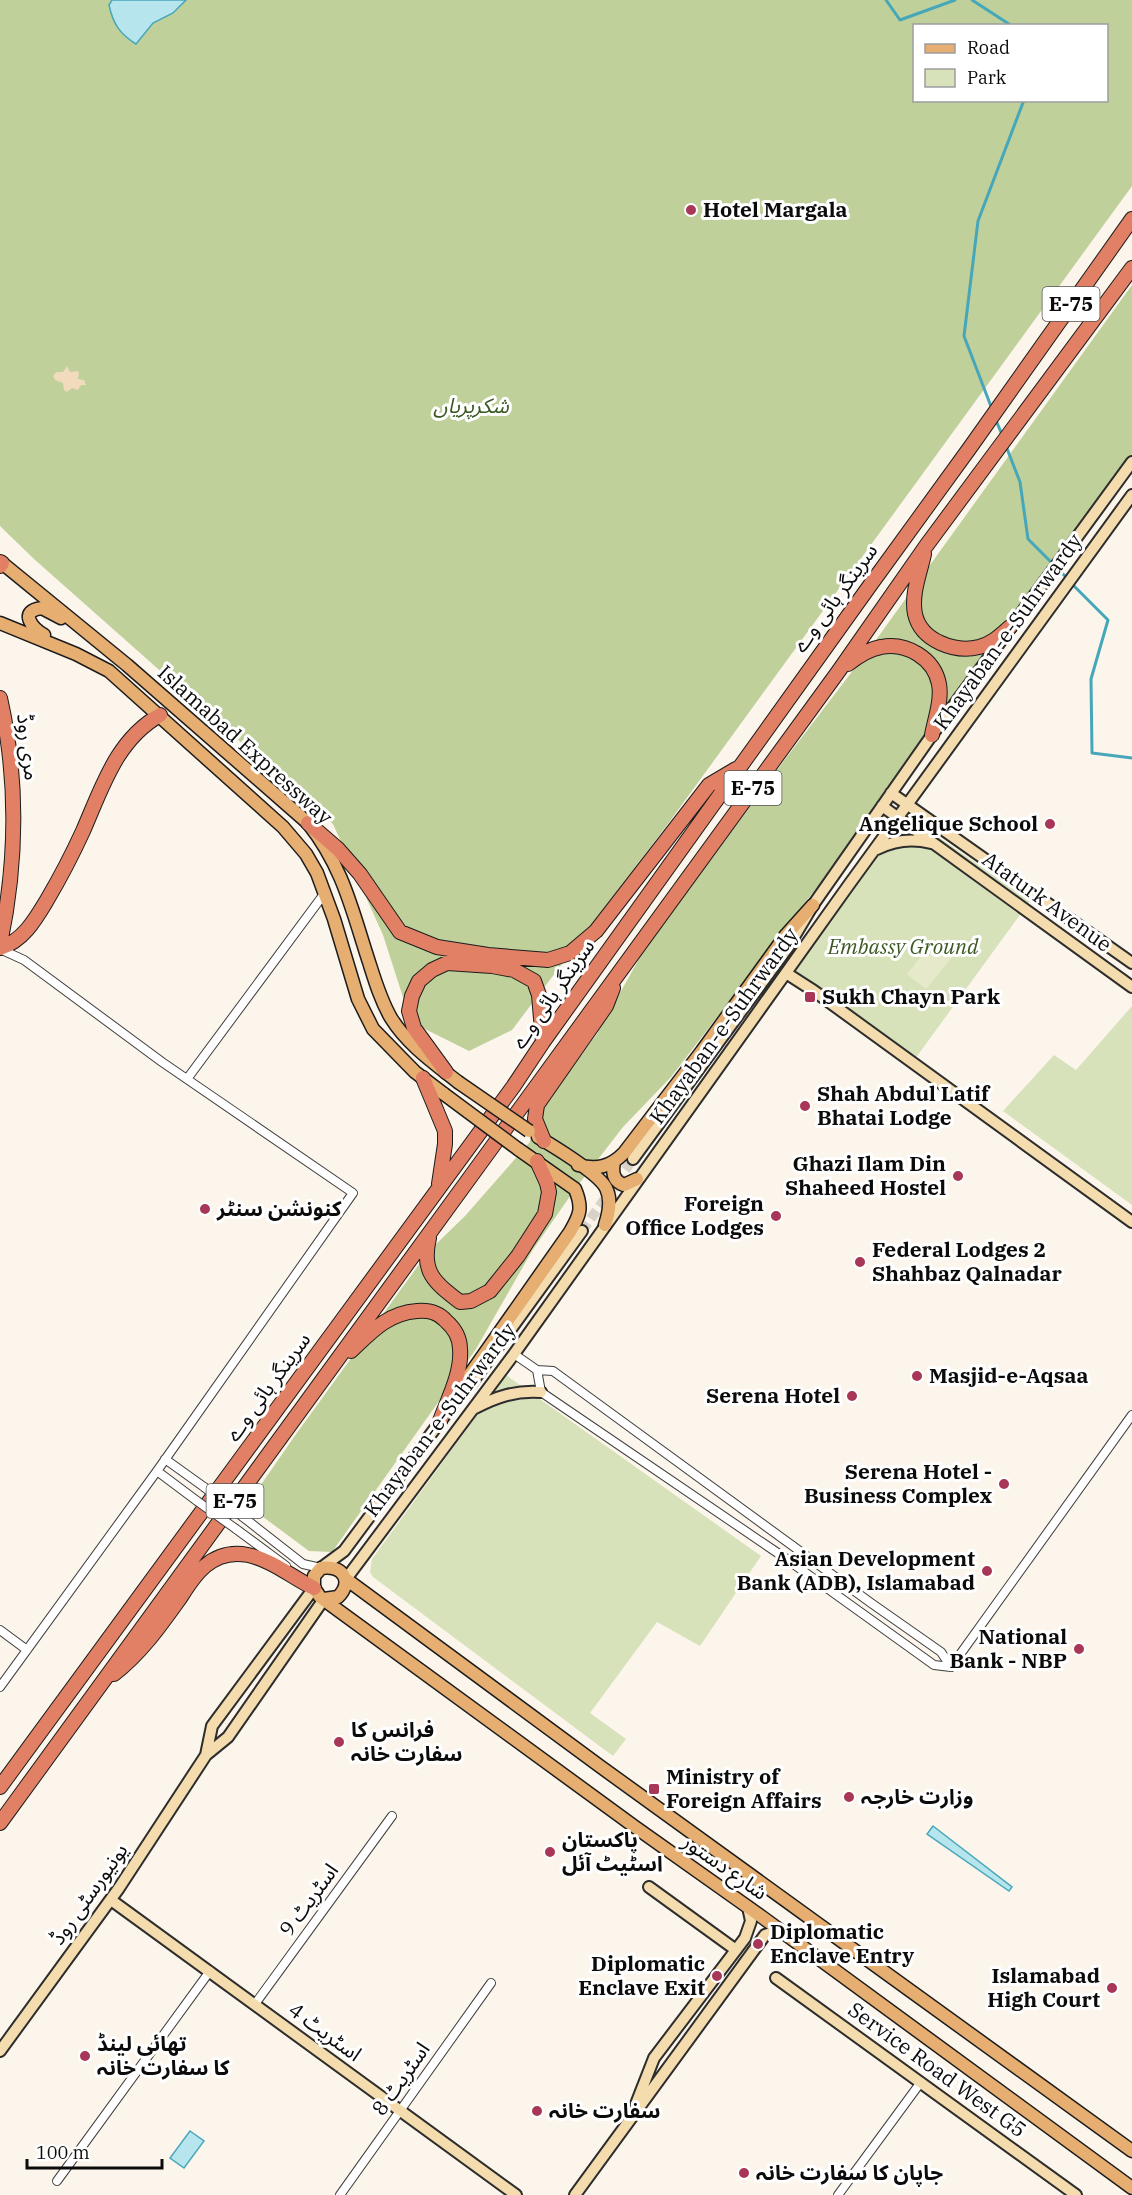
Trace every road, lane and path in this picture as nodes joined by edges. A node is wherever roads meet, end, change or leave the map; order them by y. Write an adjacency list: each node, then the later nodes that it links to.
1 (1132, 219): 5 (highway, سرینگر ہائی وے / E-75)
2 (1132, 233): 5 (highway)
3 (1132, 256): 6 (highway)
4 (1132, 268): 6 (highway, سرینگر ہائی وے / E-75)
5 (1021, 375): 21 (highway, سرینگر ہائی وے / E-75)
6 (1052, 375): 11 (highway, سرینگر ہائی وے / E-75)
7 (1132, 462): 9 (street, Khayaban-e-Suhrwardy)
8 (1132, 495): 10 (street, Khayaban-e-Suhrwardy)
9 (1084, 527): 10 (street); 14 (street, Khayaban-e-Suhrwardy)
10 (1100, 538): 23 (street, Khayaban-e-Suhrwardy)
11 (926, 546): 14 (highway); 17 (highway, سرینگر ہائی وے / E-75)
12 (1, 564): 15 (main road, Islamabad Expressway)
13 (0, 624): 16 (main road, Islamabad Expressway)
14 (1010, 627): 20 (street, Khayaban-e-Suhrwardy)
15 (90, 635): 16 (main road); 26 (main road, Islamabad Expressway)
16 (76, 654): 19 (main road, Islamabad Expressway)
17 (838, 672): 20 (highway); 33 (highway, سرینگر ہائی وے / E-75)
18 (0, 698): 31 (highway, مری روڈ)
19 (160, 715): 29 (main road, Islamabad Expressway); 31 (highway)
20 (932, 735): 22 (street, Khayaban-e-Suhrwardy)
21 (740, 767): 26 (highway); 36 (highway, سرینگر ہائی وے / E-75)
22 (891, 793): 23 (street, Ataturk Avenue); 24 (street, Khayaban-e-Suhrwardy)
23 (907, 804): 25 (street, Khayaban-e-Suhrwardy); 32 (street, Ataturk Avenue)
24 (882, 806): 25 (street, Ataturk Avenue); 30 (street, Khayaban-e-Suhrwardy)
25 (898, 817): 27 (street, Ataturk Avenue); 28 (street, Khayaban-e-Suhrwardy)
26 (308, 824): 37 (main road, Islamabad Expressway)
27 (934, 844): 28 (street); 35 (street, Ataturk Avenue)
28 (874, 850): 34 (street, Khayaban-e-Suhrwardy)
29 (324, 894): 38 (street); 39 (main road, Islamabad Expressway)
30 (813, 905): 41 (street, Khayaban-e-Suhrwardy); 43 (main road)
31 (0, 947): 38 (street)
32 (1132, 963)
33 (620, 969): 40 (highway); 50 (highway, سرینگر ہائی وے / E-75)
34 (786, 973): 45 (street, Khayaban-e-Suhrwardy); 47 (street)
35 (1132, 987)
36 (543, 1042): 37 (highway); 46 (highway, سرینگر ہائی وے / E-75)
37 (446, 1072): 40 (main road, Islamabad Expressway, bridge)
38 (187, 1078): 59 (street)
39 (423, 1078): 42 (main road, Islamabad Expressway, bridge); 46 (highway)
40 (544, 1141): 44 (main road, Islamabad Expressway)
41 (633, 1159)
42 (537, 1161): 49 (main road, Islamabad Expressway); 50 (highway)
43 (614, 1162): 44 (main road); 45 (main road)
44 (578, 1165): 48 (main road, Islamabad Expressway)
45 (637, 1179): 48 (street, Khayaban-e-Suhrwardy)
46 (438, 1190): 77 (highway, سرینگر ہائی وے / E-75)
47 (1132, 1222)
48 (605, 1225): 51 (street, Khayaban-e-Suhrwardy)
49 (576, 1231): 55 (main road, Khayaban-e-Suhrwardy)
50 (431, 1233): 53 (highway, سرینگر ہائی وے / E-75)
51 (514, 1353): 52 (street); 56 (street, Khayaban-e-Suhrwardy)
52 (537, 1370): 54 (street); 62 (street)
53 (328, 1371): 58 (highway); 74 (highway, سرینگر ہائی وے / E-75)
54 (541, 1392): 56 (street); 65 (street)
55 (450, 1407): 58 (street, Khayaban-e-Suhrwardy)
56 (472, 1409): 63 (street, Khayaban-e-Suhrwardy)
57 (1132, 1415): 73 (street)
58 (440, 1421): 61 (street, Khayaban-e-Suhrwardy)
59 (165, 1459): 60 (street); 67 (street, bridge)
60 (157, 1471): 69 (street, bridge); 72 (street)
61 (359, 1530): 63 (street); 67 (street, Khayaban-e-Suhrwardy)
62 (776, 1534): 64 (street); 65 (street)
63 (375, 1541): 68 (street, Khayaban-e-Suhrwardy)
64 (793, 1545): 66 (street); 73 (street)
65 (766, 1547): 66 (street)
66 (785, 1558): 73 (street)
67 (321, 1568): 68 (main road); 69 (main road)
68 (346, 1579): 70 (main road); 93 (main road, شارع دستور)
69 (313, 1586): 70 (main road); 74 (highway); 76 (street, یونیورسٹی روڈ)
70 (324, 1599): 76 (street, یونیورسٹی روڈ); 82 (main road, شارع دستور)
71 (0, 1630): 72 (street)
72 (27, 1650): 75 (street)
73 (951, 1666)
74 (100, 1685): 79 (highway, سرینگر ہائی وے / E-75)
75 (0, 1687)
76 (206, 1755): 81 (street, یونیورسٹی روڈ)
77 (0, 1787)
78 (392, 1816): 88 (street, اسٹریٹ 9)
79 (0, 1823)
80 (649, 1887): 84 (street)
81 (111, 1900): 85 (street, اسٹریٹ 4); 89 (street, یونیورسٹی روڈ)
82 (748, 1907): 83 (main road, شارع دستور); 84 (street)
83 (786, 1935): 92 (street); 95 (main road, شارع دستور)
84 (736, 1950): 92 (street)
85 (210, 1971): 88 (street, اسٹریٹ 4); 94 (street)
86 (776, 1977): 90 (street, Service Road West G5)
87 (491, 1983): 91 (street, اسٹریٹ 8)
88 (255, 2004): 91 (street, اسٹریٹ 4)
89 (0, 2051)
90 (921, 2082): 99 (street); 100 (street, Service Road West G5)
91 (400, 2111): 96 (street, اسٹریٹ 8); 97 (street, اسٹریٹ 4)
92 (630, 2118): 98 (street)
93 (1132, 2151)
94 (57, 2181)
95 (1132, 2188)
96 (340, 2195)
97 (516, 2195)
98 (575, 2195)
99 (838, 2195)
100 (1076, 2195)

